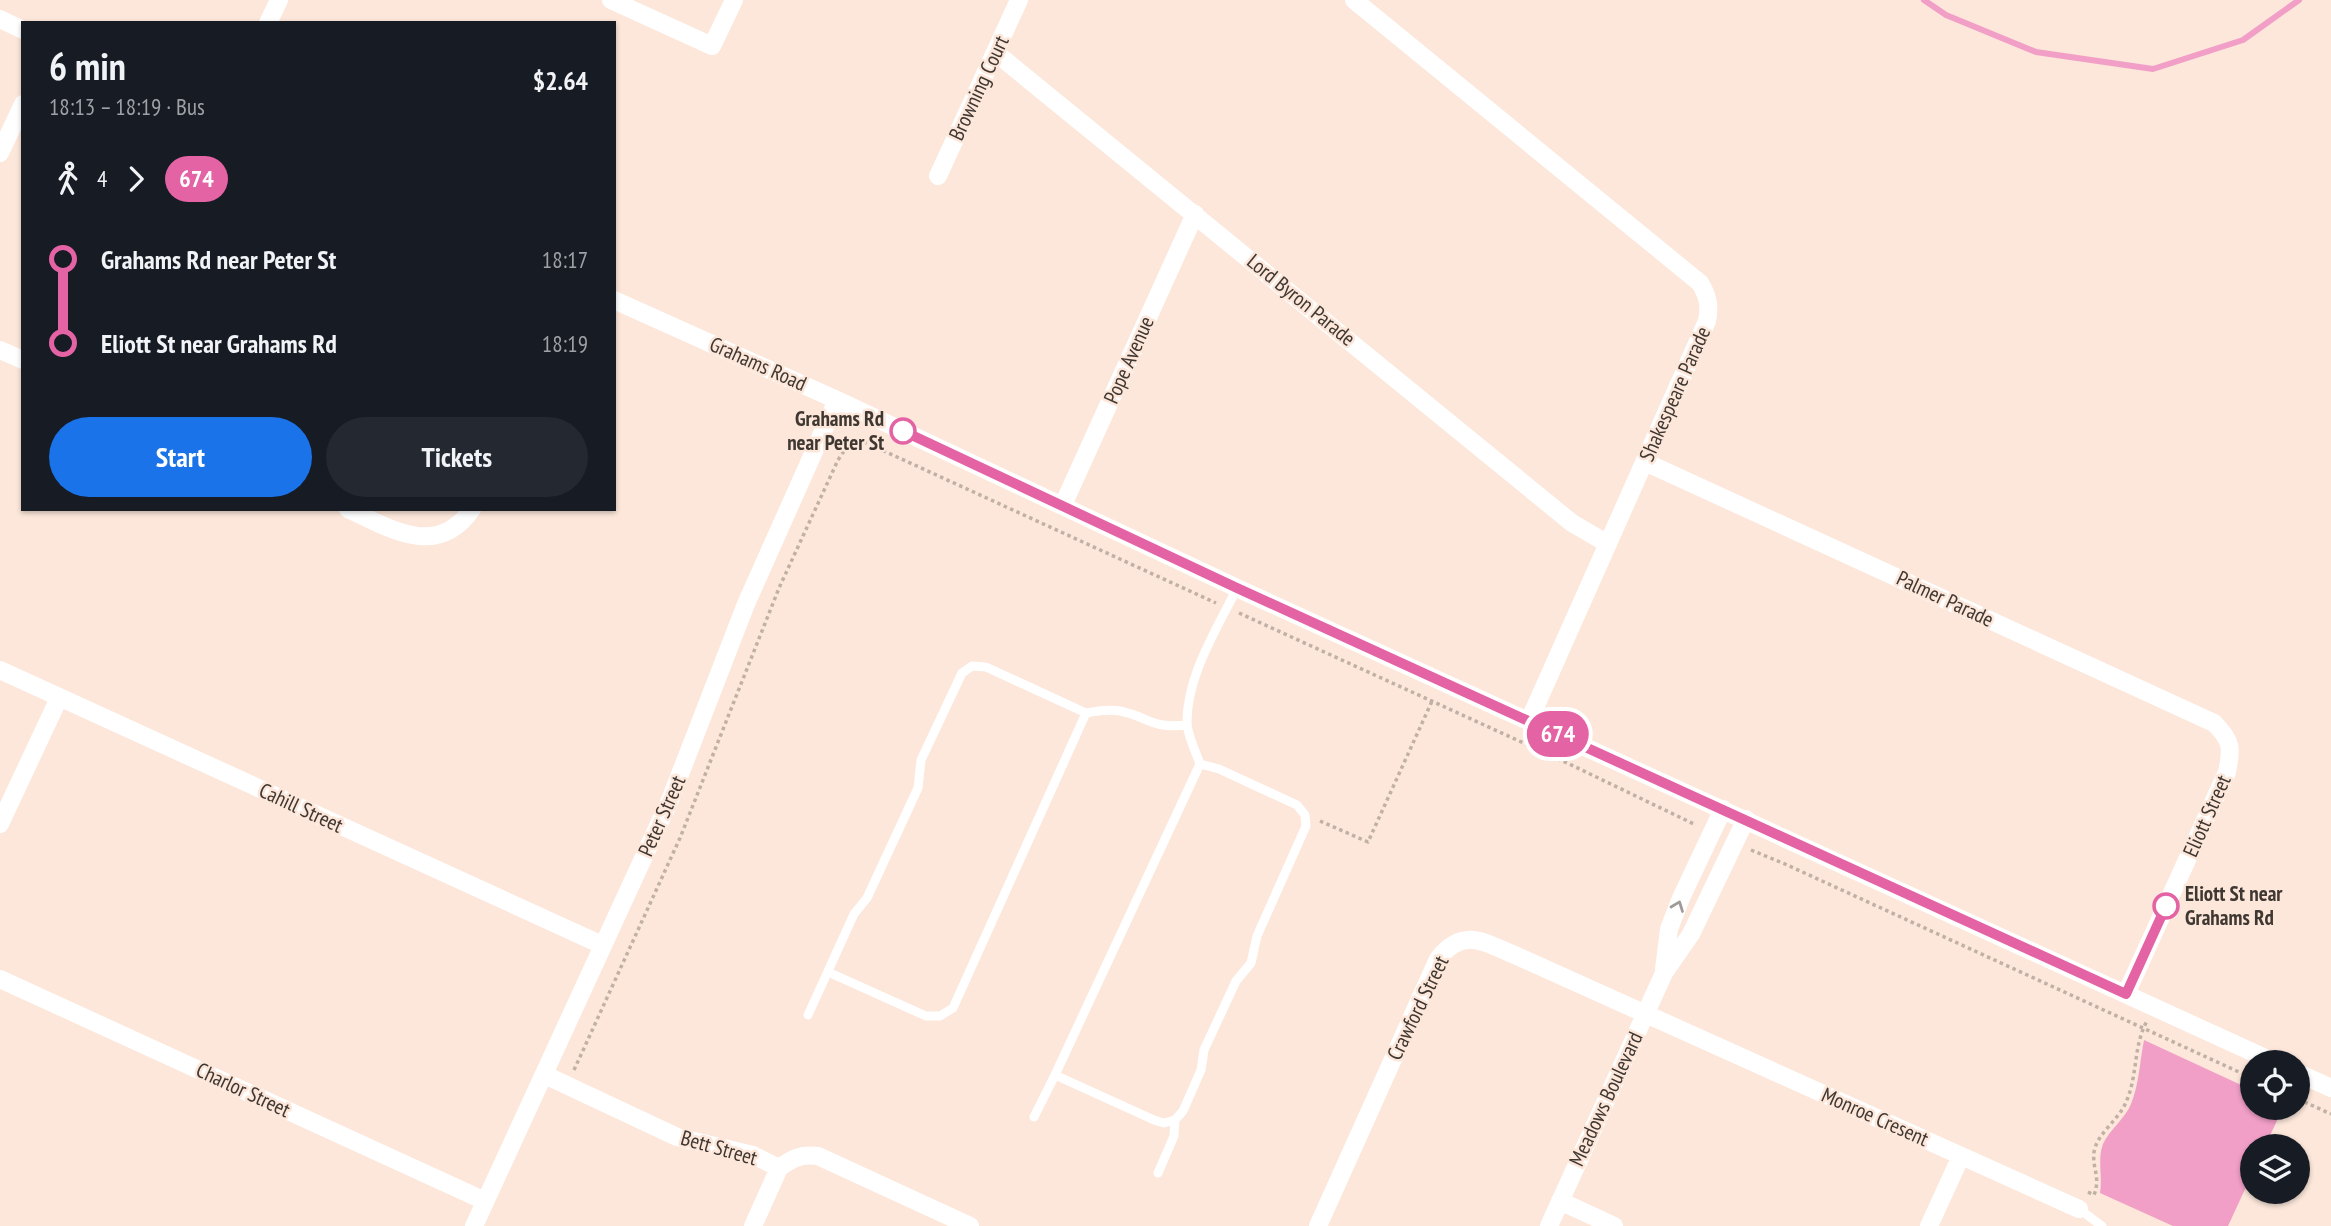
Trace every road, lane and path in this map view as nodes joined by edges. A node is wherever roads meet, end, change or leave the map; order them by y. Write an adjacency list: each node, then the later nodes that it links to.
1 (279, 0): 7 (street)
2 (611, 0): 3 (street)
3 (734, 0)
4 (1019, 0): 9 (street, Browning Court)
5 (1354, 0): 18 (street, Shakespeare Parade)
6 (0, 19): 8 (street)
7 (269, 21)
8 (21, 29)
9 (996, 53): 12 (street, Browning Court); 13 (street, Lord Byron Parade)
10 (21, 108): 11 (street)
11 (0, 153)
12 (938, 176)
13 (1195, 214): 19 (street, Pope Avenue); 22 (street, Lord Byron Parade)
14 (616, 301): 17 (street, Grahams Road)
15 (0, 350): 16 (street)
16 (21, 359)
17 (837, 400): 19 (street, Grahams Road); 37 (street, Peter Street)
18 (1645, 462): 22 (street, Shakespeare Parade); 30 (street, Palmer Parade)
19 (1063, 505): 23 (street, Grahams Road)
20 (352, 511): 21 (street)
21 (471, 511)
22 (1608, 544): 28 (street, Shakespeare Parade)
23 (1237, 588): 25 (street, Grahams Road); 29 (lane)
24 (0, 670): 26 (street, Cahill Street)
25 (1441, 681): 28 (street, Grahams Road); 33 (path)
26 (59, 698): 35 (street); 37 (street, Cahill Street)
27 (1086, 713): 29 (lane); 38 (lane); 38 (lane)
28 (1529, 721): 32 (street, Grahams Road)
29 (1186, 725): 31 (lane)
30 (2231, 750): 41 (street, Eliott Street)
31 (1200, 764): 33 (lane); 49 (lane)
32 (1723, 808): 34 (street, Grahams Road); 39 (street, Meadows Boulevard, one-way to 32)
33 (1305, 815): 55 (lane)
34 (1746, 819): 39 (street, Meadows Boulevard); 41 (street, Grahams Road)
35 (0, 824)
36 (1749, 849): 45 (path)
37 (602, 945): 48 (street, Peter Street)
38 (828, 972): 44 (lane)
39 (1664, 973): 43 (street, Meadows Boulevard)
40 (0, 979): 59 (street, Charlor Street)
41 (2126, 994): 42 (street, Grahams Road)
42 (2154, 1008): 45 (path); 46 (street, Grahams Road)
43 (1645, 1014): 56 (street, Monroe Cresent); 60 (street, Meadows Boulevard); 65 (street, Crawford Street)
44 (808, 1015)
45 (2143, 1028): 47 (path); 61 (path)
46 (2247, 1050)
47 (2240, 1072)
48 (545, 1074): 57 (street, Bett Street); 59 (street, Peter Street)
49 (1055, 1074): 54 (lane); 55 (lane)
50 (2310, 1078): 51 (street)
51 (2331, 1088)
52 (2310, 1104): 53 (path)
53 (2331, 1114)
54 (1034, 1117)
55 (1175, 1120): 58 (lane)
56 (1961, 1156): 61 (street, Monroe Cresent); 68 (street)
57 (779, 1168): 63 (street); 64 (street, Bett Street)
58 (1158, 1172)
59 (485, 1201): 62 (street, Peter Street)
60 (1560, 1201): 66 (street, Meadows Boulevard); 67 (street)
61 (2078, 1208): 69 (lane, Monroe Cresent)
62 (474, 1226)
63 (753, 1226)
64 (970, 1226)
65 (1318, 1226)
66 (1549, 1226)
67 (1614, 1226)
68 (1928, 1226)
69 (2102, 1226)

